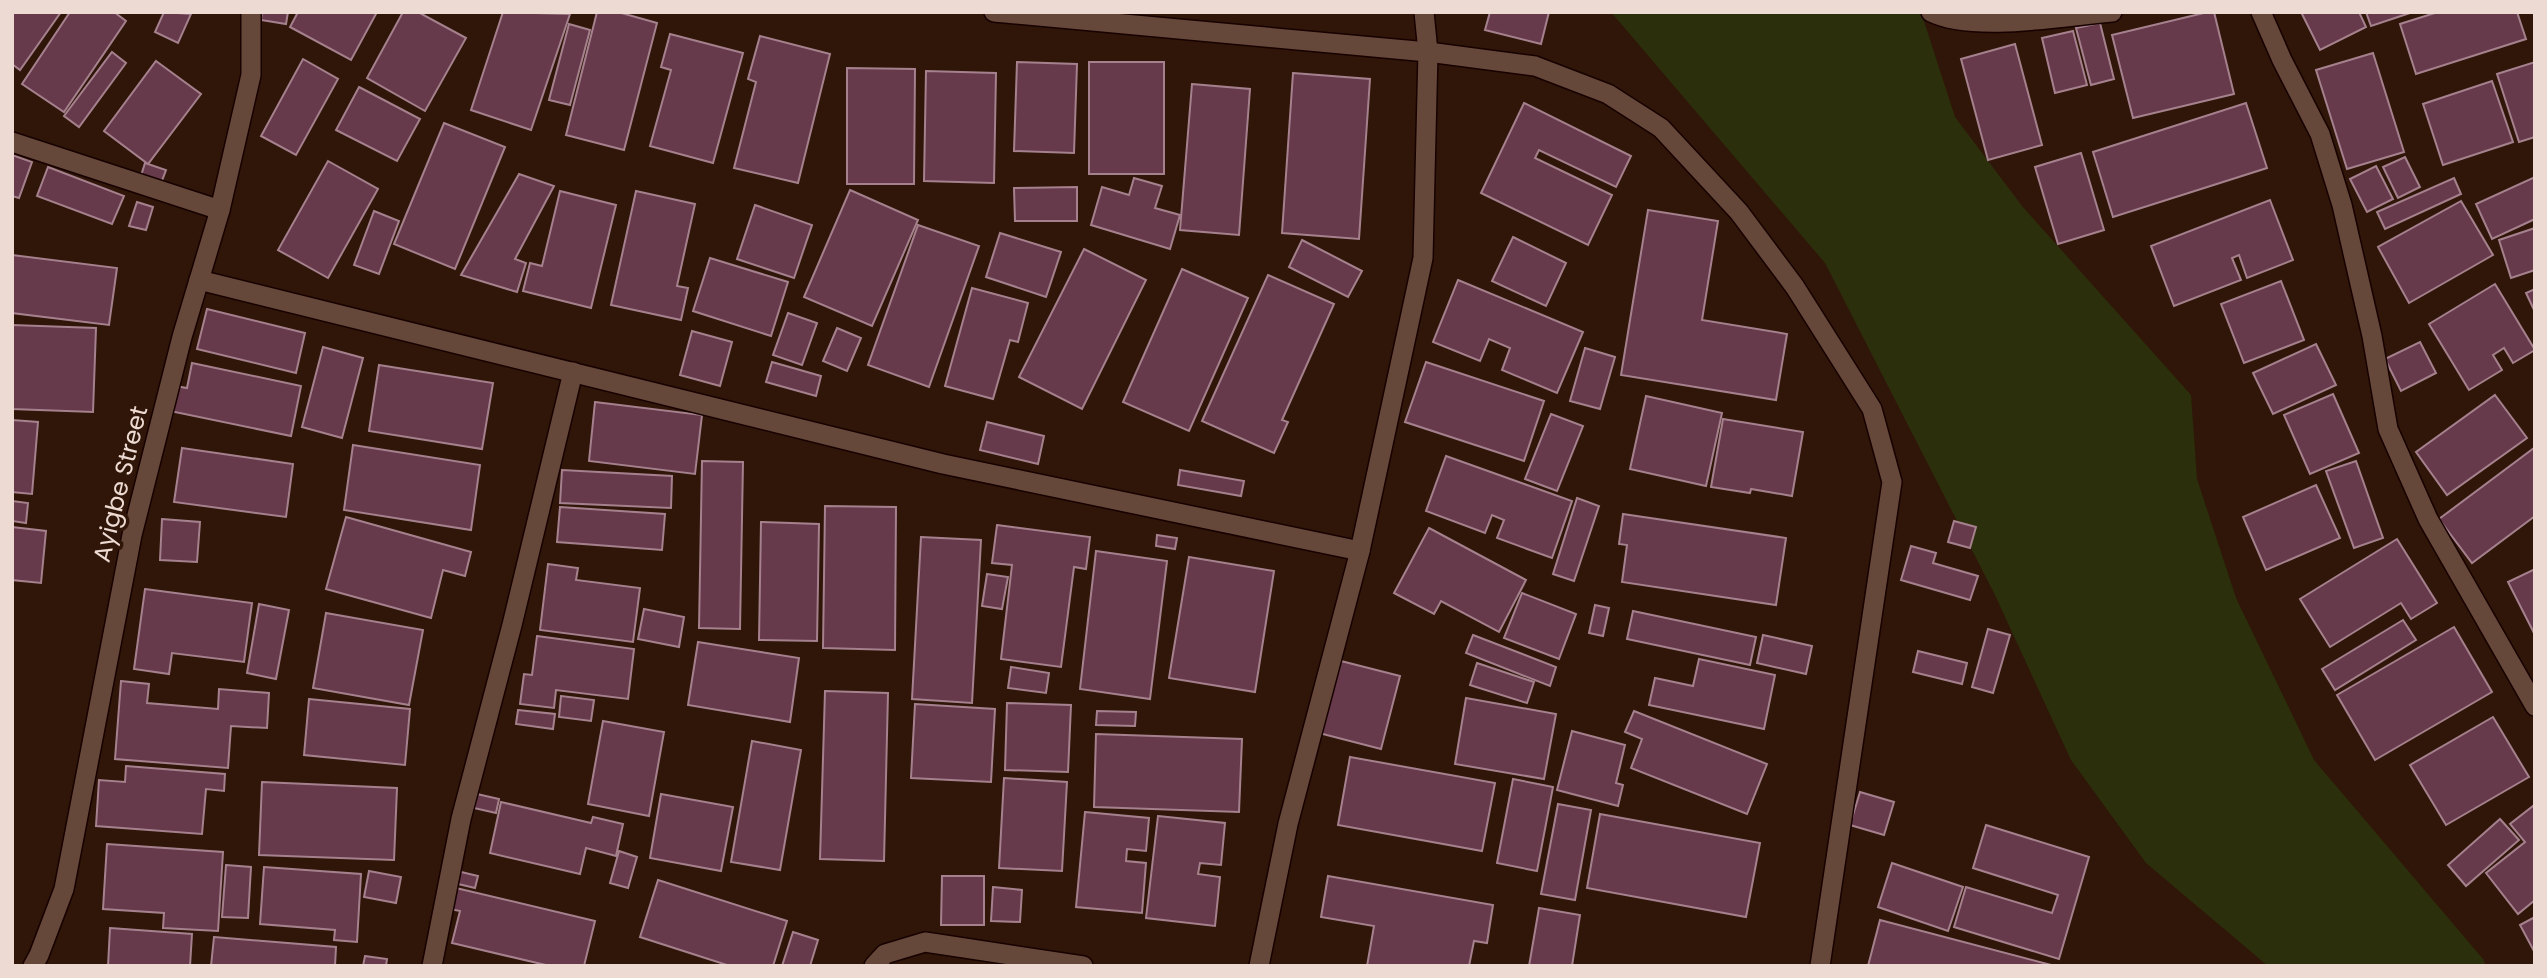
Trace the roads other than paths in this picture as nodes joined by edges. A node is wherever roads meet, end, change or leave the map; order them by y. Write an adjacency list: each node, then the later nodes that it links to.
1 (251, 12): 9 (street, Ayigbe Street)
2 (994, 12): 7 (street)
3 (1424, 12): 7 (street)
4 (1931, 12): 5 (street)
5 (2112, 12)
6 (2261, 12): 13 (street)
7 (1428, 52): 12 (street); 19 (street)
8 (12, 142): 9 (street)
9 (220, 210): 10 (street, Ayigbe Street)
10 (199, 280): 11 (street); 14 (street, Ayigbe Street)
11 (573, 372): 12 (street); 15 (street)
12 (1360, 551): 18 (street)
13 (2535, 706)
14 (33, 966)
15 (432, 966)
16 (874, 966): 17 (street)
17 (1083, 966)
18 (1259, 966)
19 (1820, 966)

